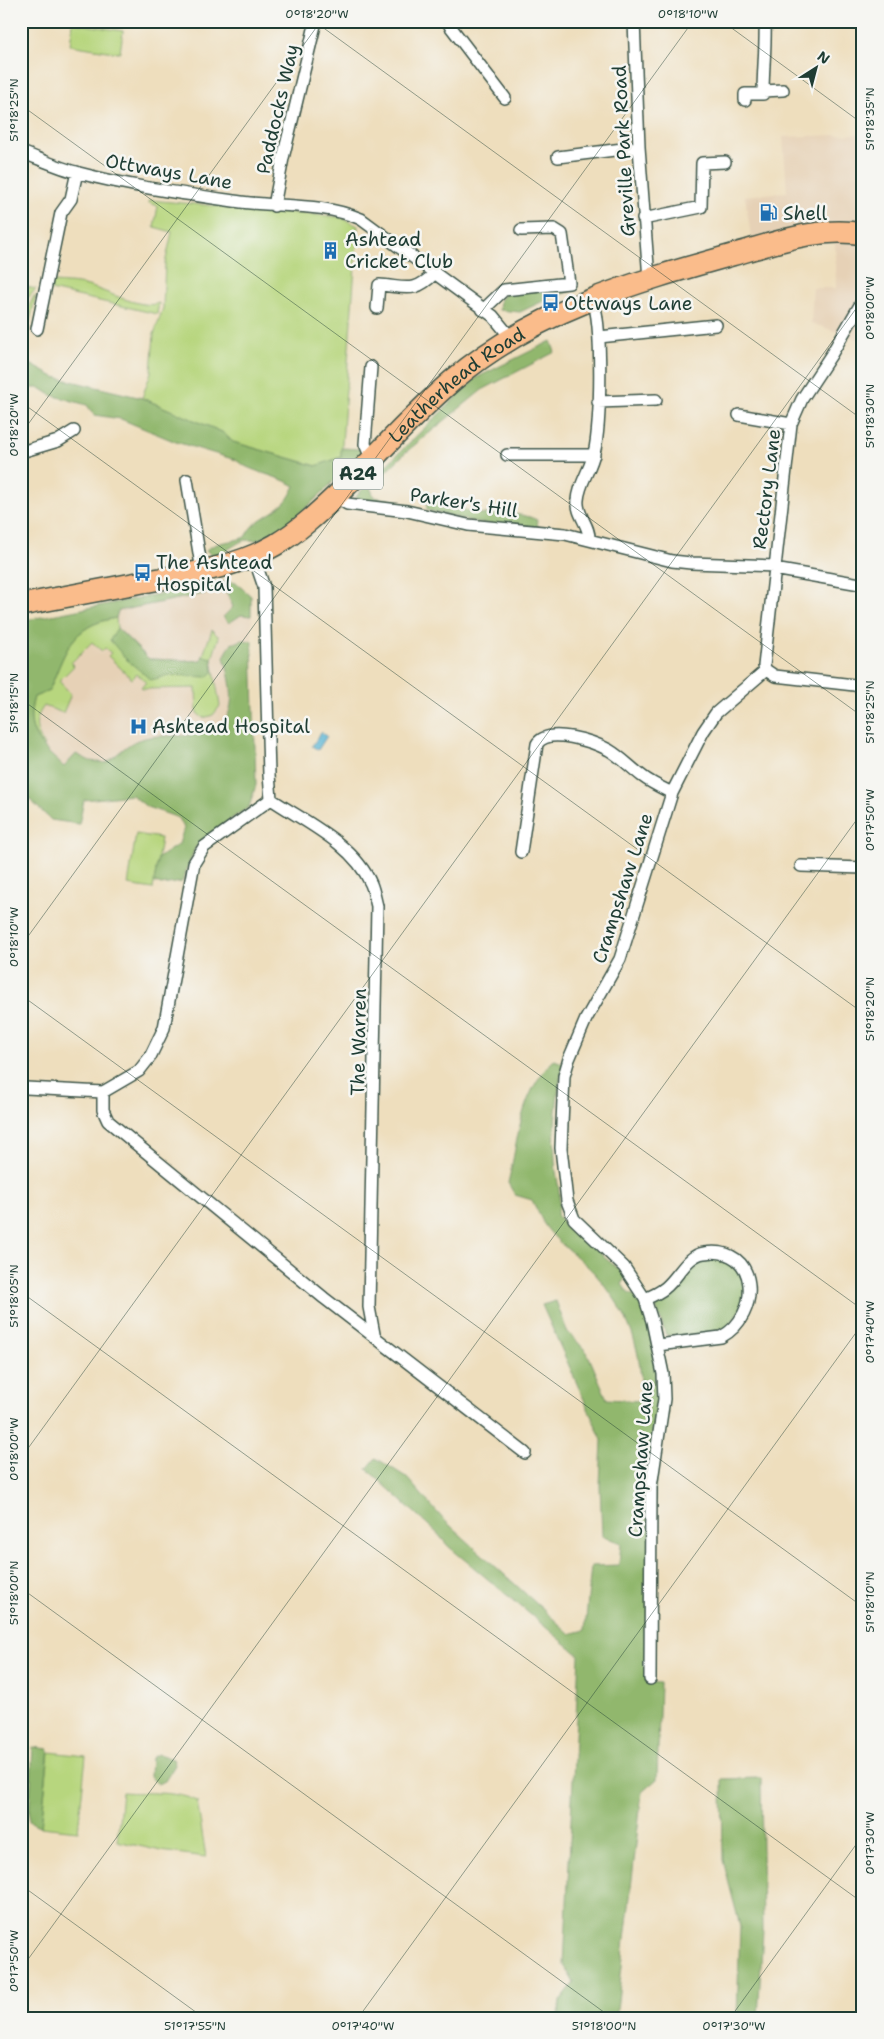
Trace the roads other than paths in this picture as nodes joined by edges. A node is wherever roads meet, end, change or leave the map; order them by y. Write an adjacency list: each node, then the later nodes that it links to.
1 (316, 21): 14 (street, Paddocks Way)
2 (450, 21): 7 (street)
3 (634, 21): 9 (street, Greville Park Road)
4 (765, 21): 5 (street)
5 (763, 90): 6 (street); 8 (street)
6 (783, 90)
7 (505, 98)
8 (745, 100)
9 (639, 147): 11 (street); 15 (street, Greville Park Road)
10 (21, 152): 13 (street, Ottways Lane)
11 (558, 156)
12 (725, 162): 15 (street)
13 (77, 172): 14 (street, Ottways Lane); 25 (street)
14 (274, 206): 18 (street, Ottways Lane)
15 (644, 219): 19 (street, Greville Park Road)
16 (521, 230): 23 (street)
17 (863, 234): 19 (highway, Leatherhead Road / A24)
18 (435, 273): 22 (street); 23 (street, Ottways Lane)
19 (649, 279): 20 (highway, Leatherhead Road / A24)
20 (592, 298): 26 (street); 27 (highway, Leatherhead Road / A24)
21 (863, 300): 32 (street, Rectory Lane)
22 (377, 308)
23 (483, 310): 27 (street, Ottways Lane)
24 (716, 325): 26 (street)
25 (37, 328)
26 (599, 337): 30 (street)
27 (511, 338): 37 (highway, Leatherhead Road / A24)
28 (372, 367): 37 (street)
29 (656, 400): 30 (street)
30 (598, 402): 36 (street)
31 (739, 415): 32 (street)
32 (791, 424): 42 (street, Rectory Lane)
33 (74, 431): 34 (street)
34 (21, 452)
35 (507, 454): 36 (street)
36 (594, 454): 40 (street)
37 (372, 460): 39 (highway, Leatherhead Road / A24)
38 (187, 480): 43 (street)
39 (335, 496): 40 (street, Parker's Hill); 41 (highway, Leatherhead Road / A24)
40 (589, 539): 42 (street, Parker's Hill)
41 (254, 556): 43 (highway, Leatherhead Road / A24); 49 (street)
42 (774, 568): 44 (street, Parker's Hill); 46 (street, Rectory Lane)
43 (202, 571): 45 (highway, Leatherhead Road / A24)
44 (860, 584)
45 (21, 605)
46 (766, 670): 47 (street); 48 (street, Crampshaw Lane)
47 (863, 686)
48 (672, 793): 50 (street); 55 (street, Crampshaw Lane)
49 (271, 799): 54 (street); 56 (street, The Warren)
50 (521, 852)
51 (801, 866): 52 (street)
52 (863, 868)
53 (26, 1088): 54 (street)
54 (103, 1092): 56 (street)
55 (645, 1299): 57 (street, Crampshaw Lane); 57 (street)
56 (374, 1334): 58 (street)
57 (658, 1345): 59 (street, Crampshaw Lane)
58 (525, 1453)
59 (650, 1679)

